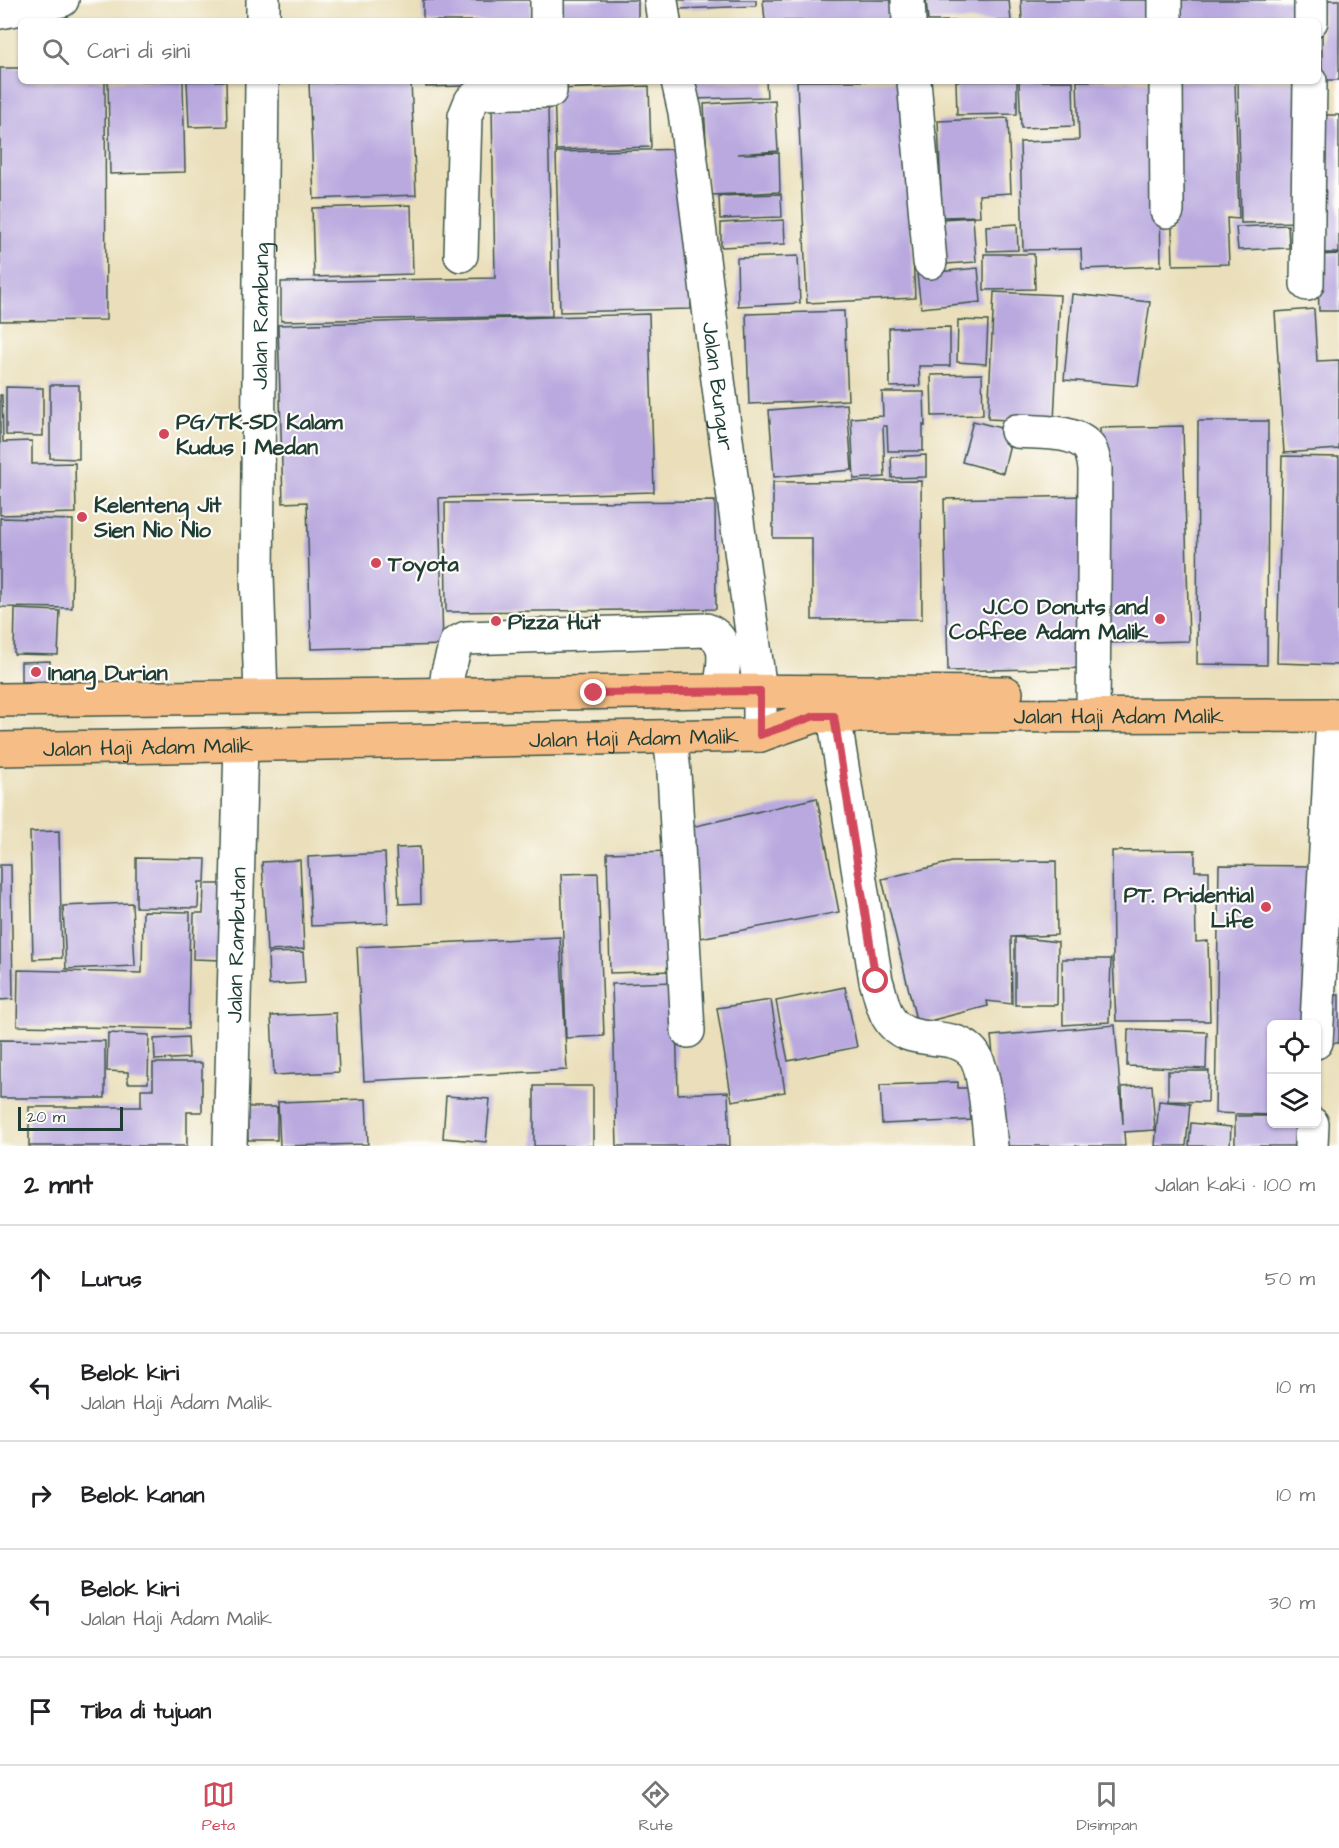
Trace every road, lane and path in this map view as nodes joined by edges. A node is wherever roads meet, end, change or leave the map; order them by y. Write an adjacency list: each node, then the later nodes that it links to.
1 (62, 0): 8 (street)
2 (263, 0): 9 (street)
3 (547, 0): 10 (street)
4 (661, 0): 11 (street)
5 (908, 0): 12 (street)
6 (1165, 0): 13 (street)
7 (1311, 0): 14 (street)
8 (0, 12)
9 (263, 18)
10 (548, 18)
11 (664, 18)
12 (909, 18)
13 (1165, 18)
14 (1311, 18)
15 (262, 84): 29 (street, Jalan Rambung)
16 (550, 84): 22 (street)
17 (679, 84): 27 (street, Jalan Bungur)
18 (914, 84): 23 (street)
19 (1166, 84): 21 (street)
20 (1310, 84): 24 (street)
21 (1167, 211)
22 (461, 255)
23 (930, 262)
24 (1307, 284)
25 (1017, 431): 31 (street)
26 (720, 691): 27 (main road, Jalan Haji Adam Malik); 28 (main road, Jalan Haji Adam Malik); 28 (street)
27 (760, 691): 31 (main road, Jalan Haji Adam Malik); 34 (street, Jalan Bungur)
28 (445, 694): 29 (main road, Jalan Haji Adam Malik)
29 (261, 696): 30 (main road, Jalan Haji Adam Malik)
30 (0, 700)
31 (1093, 704): 32 (main road, Jalan Haji Adam Malik); 33 (main road, Jalan Haji Adam Malik)
32 (1337, 708): 38 (street)
33 (834, 716): 34 (main road, Jalan Haji Adam Malik); 42 (street)
34 (760, 735): 35 (main road, Jalan Haji Adam Malik)
35 (670, 736): 36 (main road, Jalan Haji Adam Malik); 39 (street)
36 (241, 744): 37 (main road, Jalan Haji Adam Malik); 41 (street, Jalan Rambutan)
37 (0, 748)
38 (1318, 1020)
39 (688, 1031)
40 (1312, 1128): 43 (street)
41 (230, 1146)
42 (991, 1146)
43 (1311, 1146)

